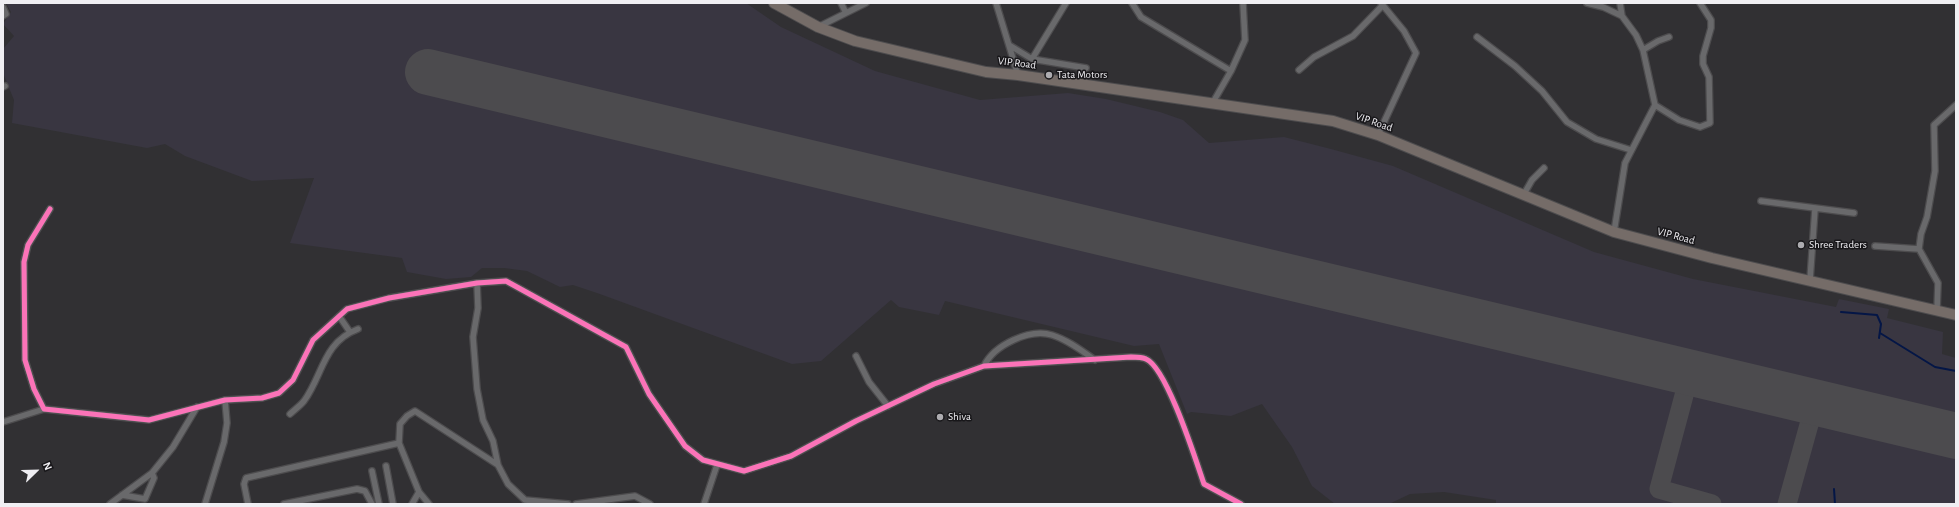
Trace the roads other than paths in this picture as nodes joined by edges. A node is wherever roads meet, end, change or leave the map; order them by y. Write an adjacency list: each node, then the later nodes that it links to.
1 (774, 3): 16 (highway, VIP Road)
2 (841, 3): 13 (street)
3 (866, 3): 13 (street)
4 (996, 3): 19 (street)
5 (1066, 3): 21 (street)
6 (1132, 3): 24 (street)
7 (1243, 3): 24 (street)
8 (1587, 3): 15 (street)
9 (1620, 3): 15 (street)
10 (1700, 3): 27 (street)
11 (1382, 4): 23 (street); 29 (street)
12 (3, 7): 14 (street)
13 (846, 13): 16 (street)
14 (3, 16)
15 (1622, 16): 20 (street)
16 (818, 27): 25 (highway, VIP Road)
17 (1477, 37): 30 (street)
18 (1669, 37): 20 (street)
19 (1009, 45): 21 (street); 25 (street)
20 (1643, 50): 27 (street)
21 (1032, 59): 22 (street)
22 (1086, 68)
23 (1299, 70)
24 (1231, 71): 26 (street)
25 (1018, 75): 26 (highway, VIP Road)
26 (1212, 104): 29 (highway, VIP Road)
27 (1655, 105): 30 (street)
28 (1956, 105): 39 (street)
29 (1378, 135): 32 (highway, VIP Road)
30 (1631, 150): 37 (street)
31 (1544, 168): 32 (street)
32 (1524, 194): 37 (highway, VIP Road)
33 (1761, 201): 35 (street)
34 (50, 209): 53 (street)
35 (1815, 209): 36 (street); 40 (street)
36 (1854, 213)
37 (1614, 232): 40 (highway, VIP Road)
38 (1874, 246): 39 (street)
39 (1919, 249): 42 (street)
40 (1810, 280): 42 (highway, VIP Road)
41 (477, 283): 44 (street); 57 (street); 58 (street)
42 (1937, 310): 43 (highway, VIP Road)
43 (1956, 315)
44 (340, 316): 46 (street); 50 (street)
45 (358, 329): 46 (street)
46 (350, 332): 54 (street)
47 (856, 356): 51 (street)
48 (1095, 360): 49 (street); 49 (street); 77 (street)
49 (984, 366): 51 (street)
50 (225, 400): 52 (street); 65 (street)
51 (888, 406): 58 (street)
52 (197, 407): 53 (street); 61 (street)
53 (44, 409): 55 (street)
54 (290, 414)
55 (3, 422)
56 (400, 443): 57 (street); 62 (street); 66 (street)
57 (498, 465): 73 (street)
58 (717, 465): 76 (street)
59 (386, 466): 70 (street)
60 (372, 470): 69 (street)
61 (152, 473): 63 (street); 63 (street)
62 (419, 492): 71 (street); 72 (street)
63 (122, 495): 64 (street)
64 (110, 504)
65 (205, 504)
66 (248, 504)
67 (284, 504): 68 (street)
68 (372, 504)
69 (379, 504)
70 (393, 504)
71 (412, 504)
72 (429, 504)
73 (568, 504)
74 (576, 504): 75 (street)
75 (650, 504)
76 (704, 504)
77 (1241, 504)

